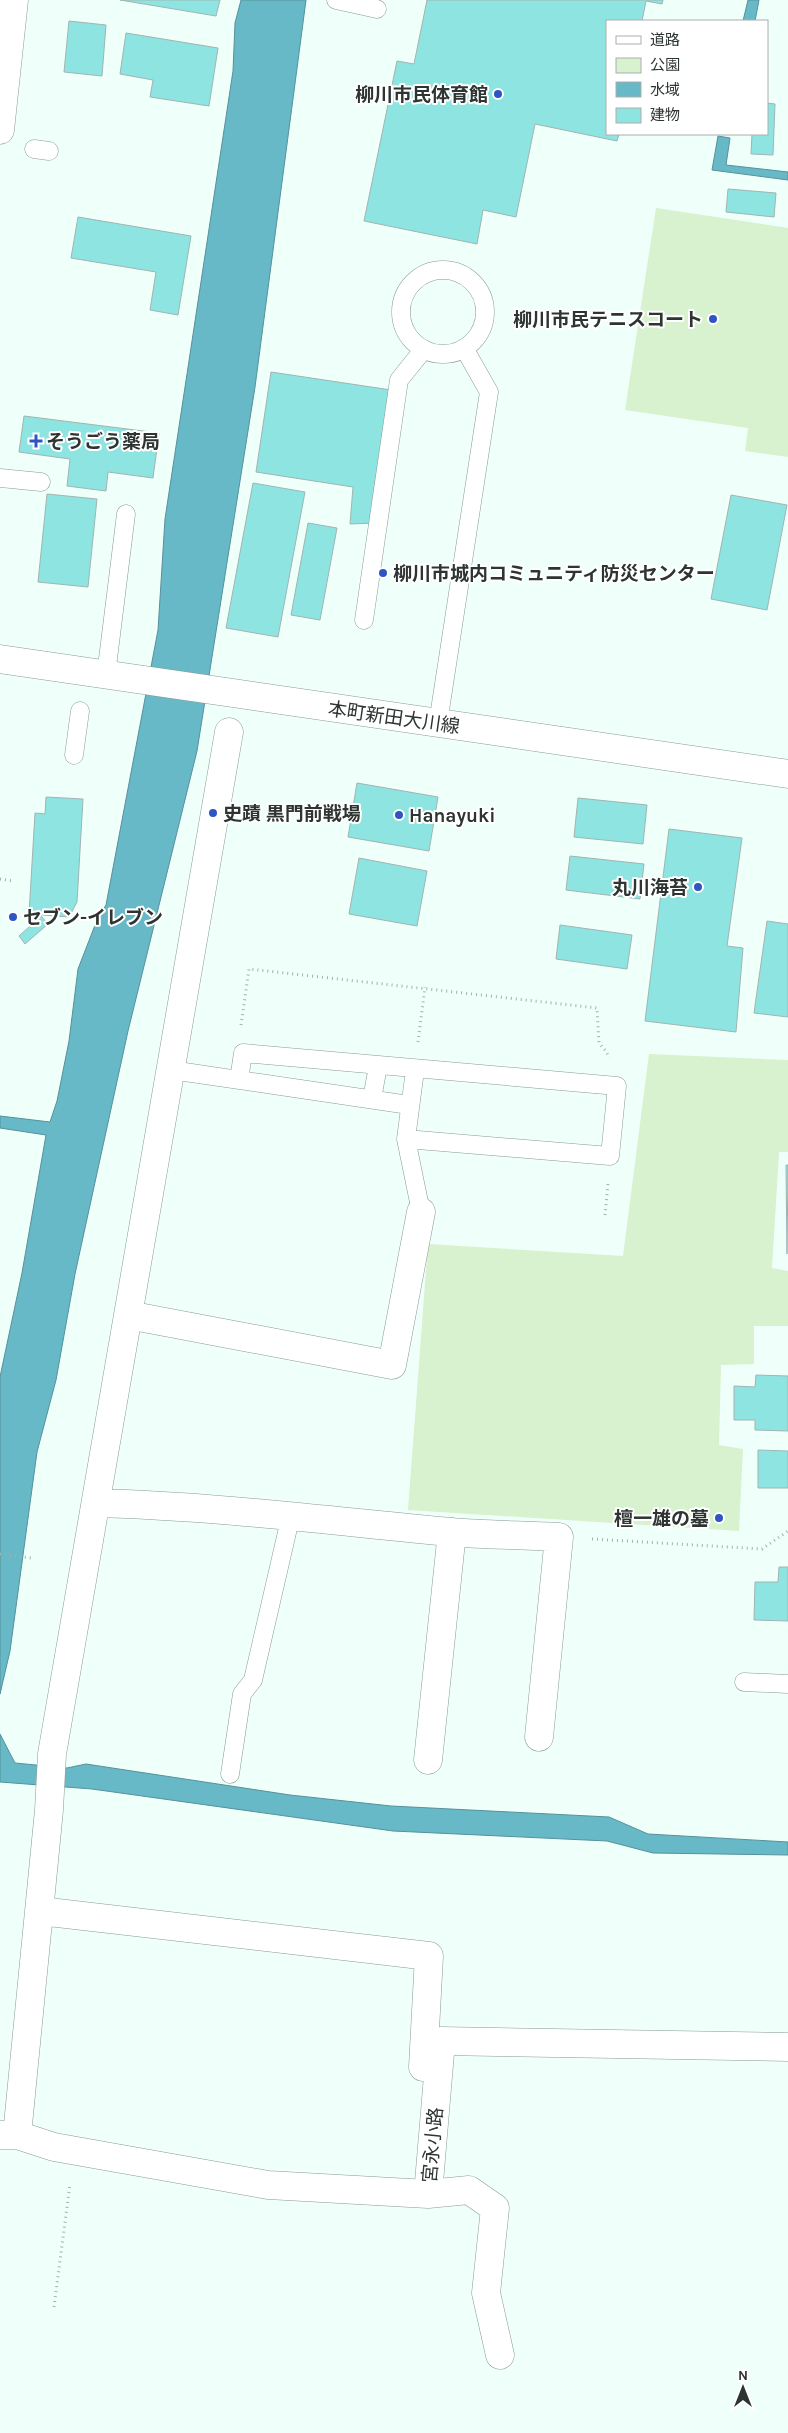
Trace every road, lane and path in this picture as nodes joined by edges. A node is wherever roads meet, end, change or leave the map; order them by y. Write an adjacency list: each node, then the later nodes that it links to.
1 (14, 0): 4 (street)
2 (336, 0): 3 (lane)
3 (377, 9)
4 (0, 130)
5 (464, 348): 6 (lane); 6 (lane); 14 (lane)
6 (424, 349): 10 (lane)
7 (0, 478): 8 (lane)
8 (41, 482)
9 (126, 514): 12 (lane)
10 (364, 620)
11 (0, 659): 12 (street, 本町新田大川線)
12 (106, 675): 14 (street, 本町新田大川線)
13 (80, 711): 16 (lane)
14 (438, 724): 17 (street, 本町新田大川線)
15 (229, 732): 23 (street)
16 (74, 755)
17 (788, 774)
18 (0, 880): 19 (path)
19 (13, 881)
20 (425, 987): 21 (path); 24 (path); 26 (path)
21 (243, 1053): 22 (lane); 25 (lane)
22 (378, 1066): 24 (lane); 27 (lane)
23 (171, 1070): 25 (lane); 31 (street)
24 (415, 1070): 26 (lane); 28 (lane)
25 (239, 1080): 27 (lane)
26 (617, 1086): 29 (lane)
27 (372, 1100): 28 (lane)
28 (409, 1105): 29 (lane)
29 (406, 1139): 30 (lane)
30 (420, 1212): 31 (street)
31 (128, 1315): 32 (street)
32 (96, 1503): 33 (street); 44 (street)
33 (292, 1515): 35 (street); 43 (lane)
34 (788, 1531): 36 (path)
35 (452, 1532): 36 (street); 42 (street)
36 (559, 1536): 41 (street)
37 (0, 1554): 38 (path)
38 (31, 1558)
39 (744, 1682): 40 (lane)
40 (788, 1684)
41 (539, 1737)
42 (428, 1760)
43 (230, 1774)
44 (40, 1911): 46 (street); 47 (street)
45 (788, 2047): 46 (street, 宮永小路)
46 (438, 2074): 49 (street, 宮永小路)
47 (9, 2135): 48 (street, 宮永小路)
48 (74, 2151): 49 (street, 宮永小路); 50 (path)
49 (428, 2194): 51 (street)
50 (54, 2307)
51 (500, 2354)

